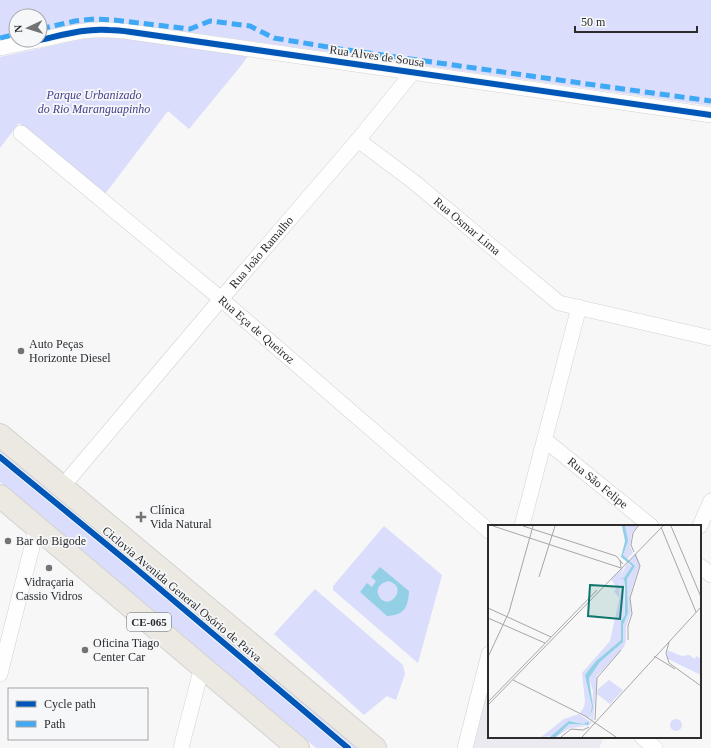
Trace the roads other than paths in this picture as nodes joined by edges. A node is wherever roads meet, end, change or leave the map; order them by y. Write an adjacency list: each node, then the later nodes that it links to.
1 (48, 38): 2 (street, Rua Alves de Sousa)
2 (413, 72): 3 (street, Rua Alves de Sousa); 5 (street, Rua João Ramalho)
3 (711, 115)
4 (21, 133): 6 (street, Rua Eça de Queiroz)
5 (358, 140): 6 (street, Rua João Ramalho); 7 (street, Rua Osmar Lima)
6 (221, 299): 11 (street, Rua João Ramalho); 18 (street, Rua Eça de Queiroz)
7 (579, 307): 8 (street, Rua Osmar Lima); 10 (street)
8 (711, 338)
9 (0, 435): 11 (main road)
10 (545, 440): 14 (street); 15 (street, Rua São Felipe)
11 (62, 487): 28 (main road)
12 (0, 496): 17 (main road, CE-065)
13 (711, 501): 16 (street)
14 (522, 525)
15 (650, 525)
16 (700, 525)
17 (37, 527): 21 (street); 23 (main road, CE-065)
18 (488, 531)
19 (701, 567): 20 (street)
20 (711, 575)
21 (4, 645): 24 (street)
22 (488, 658): 29 (street)
23 (202, 667): 26 (street); 27 (main road, CE-065)
24 (0, 674)
25 (643, 738): 30 (street)
26 (181, 748)
27 (298, 748)
28 (375, 748)
29 (465, 748)
30 (655, 748)

